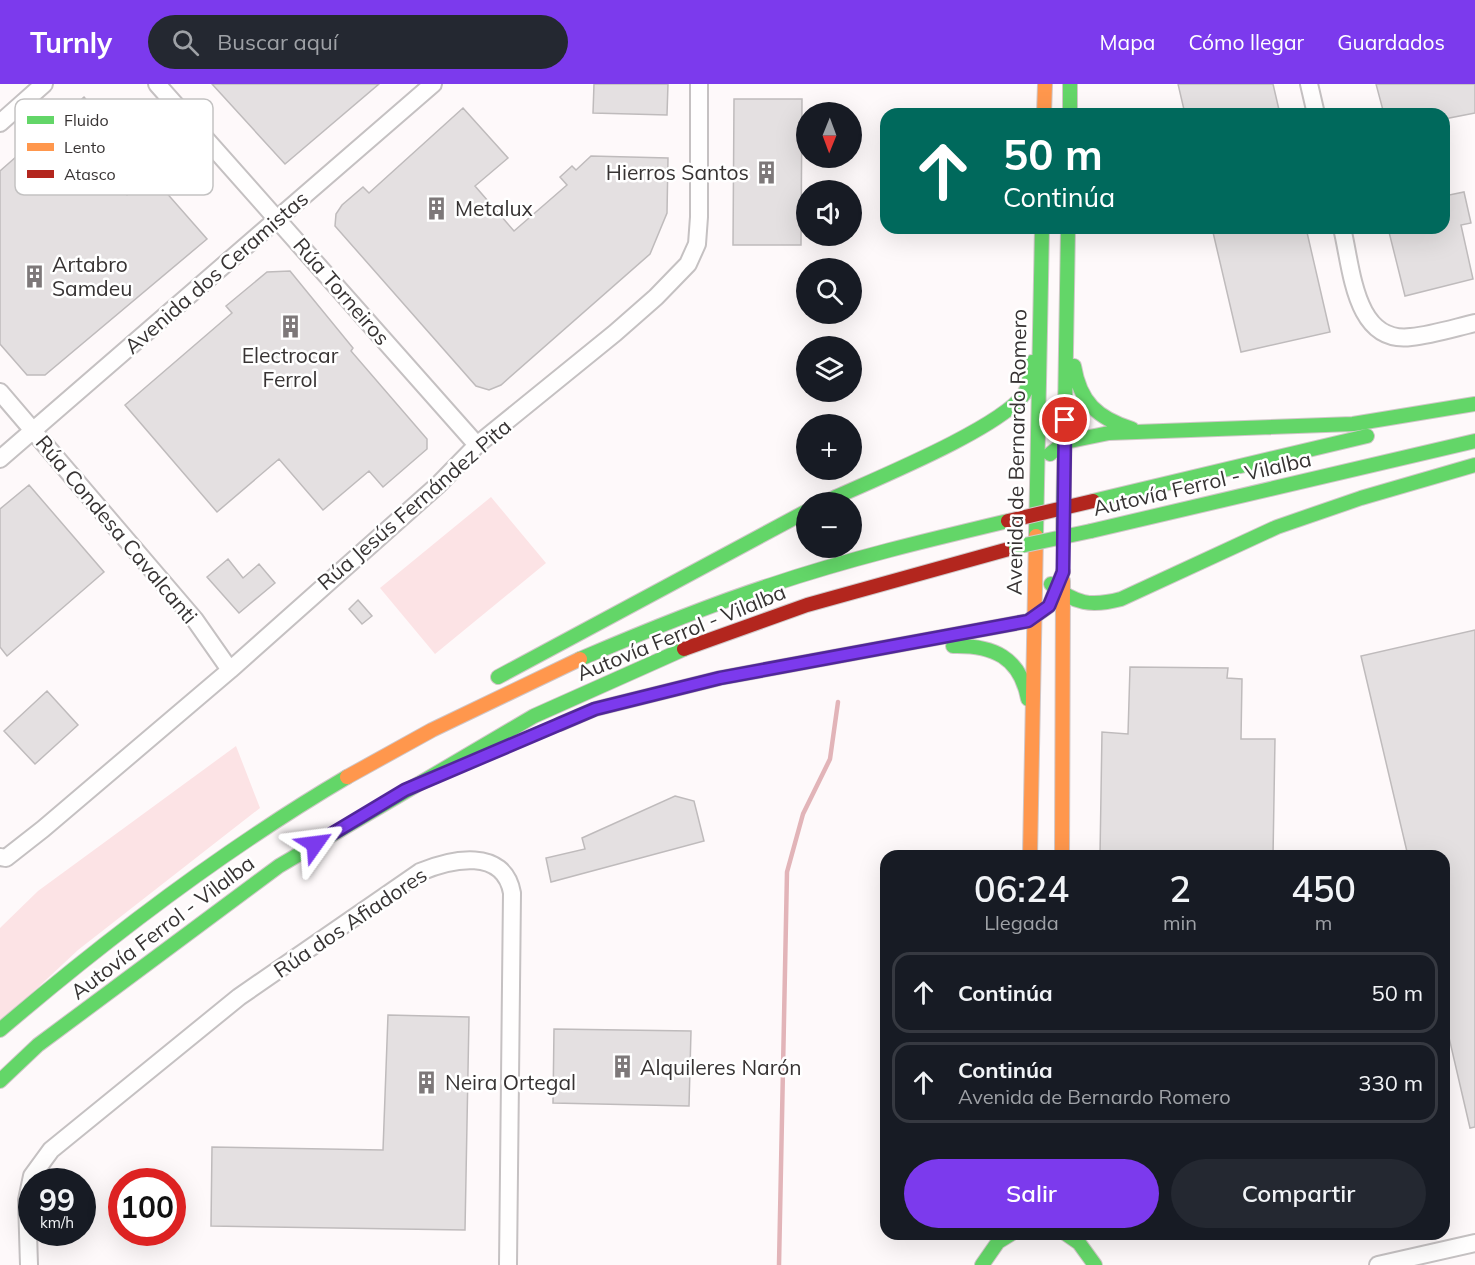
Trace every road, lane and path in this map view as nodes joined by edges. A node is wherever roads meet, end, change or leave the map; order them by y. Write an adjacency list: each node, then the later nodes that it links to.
1 (44, 84): 8 (street)
2 (157, 84): 9 (street, Rúa Torneiros)
3 (433, 84): 16 (street, Avenida dos Ceramistas)
4 (699, 84): 33 (street, Rúa Jesús Fernández Pita)
5 (1045, 84): 10 (highway)
6 (1070, 84): 11 (highway)
7 (1309, 84): 12 (street)
8 (27, 99)
9 (170, 99)
10 (1044, 108)
11 (1070, 108)
12 (1315, 108)
13 (15, 110): 14 (street)
14 (0, 123)
15 (213, 146): 16 (street, Rúa Torneiros)
16 (278, 219): 27 (street, Avenida dos Ceramistas); 33 (street, Rúa Torneiros)
17 (1042, 234): 20 (highway, Avenida de Bernardo Romero)
18 (1068, 234): 21 (highway)
19 (1343, 234): 22 (street)
20 (1040, 309): 28 (highway); 30 (highway, Avenida de Bernardo Romero)
21 (1067, 309): 29 (highway); 32 (highway)
22 (1475, 323)
23 (0, 392): 27 (street, Rúa Condesa Cavalcanti)
24 (1475, 404): 29 (highway)
25 (1475, 411): 56 (highway, Autovía Ferrol - Vilalba, bridge)
26 (1006, 426): 28 (highway)
27 (33, 430): 35 (street, Avenida dos Ceramistas); 48 (street, Rúa Condesa Cavalcanti)
28 (975, 430): 39 (highway)
29 (1137, 431): 32 (highway)
30 (1033, 435): 34 (highway); 37 (highway, Avenida de Bernardo Romero)
31 (1475, 441): 55 (highway, Autovía Ferrol - Vilalba, bridge)
32 (1065, 442): 34 (highway); 38 (highway)
33 (477, 445): 48 (street, Rúa Jesús Fernández Pita)
34 (1052, 452): 37 (highway); 38 (highway)
35 (0, 459)
36 (1475, 465): 43 (highway)
37 (1037, 467): 41 (highway, Avenida de Bernardo Romero)
38 (1064, 467): 42 (highway)
39 (846, 492)
40 (796, 517): 49 (highway)
41 (1035, 570): 42 (highway); 44 (highway, Avenida de Bernardo Romero)
42 (1060, 593): 43 (highway); 44 (highway); 54 (highway)
43 (1132, 593): 45 (highway)
44 (1035, 617): 47 (highway); 53 (highway, Avenida de Bernardo Romero)
45 (1097, 619)
46 (1077, 640): 54 (highway)
47 (812, 660): 51 (highway); 53 (highway)
48 (230, 670): 59 (street, Rúa Jesús Fernández Pita)
49 (485, 684)
50 (433, 714): 56 (highway)
51 (542, 732)
52 (521, 741): 55 (highway)
53 (1032, 752): 57 (highway, Avenida de Bernardo Romero)
54 (1060, 756): 58 (highway)
55 (405, 790): 61 (highway, Autovía Ferrol - Vilalba)
56 (296, 808): 60 (highway, Autovía Ferrol - Vilalba)
57 (1030, 850)
58 (1062, 850)
59 (0, 857)
60 (0, 1030)
61 (0, 1081)
62 (1000, 1240): 66 (highway)
63 (1075, 1240): 67 (highway)
64 (1475, 1243): 65 (street)
65 (1419, 1261): 70 (street)
66 (982, 1264)
67 (1095, 1264)
68 (29, 1265): 69 (street, Rúa dos Afiadores)
69 (508, 1265)
70 (1378, 1265)

